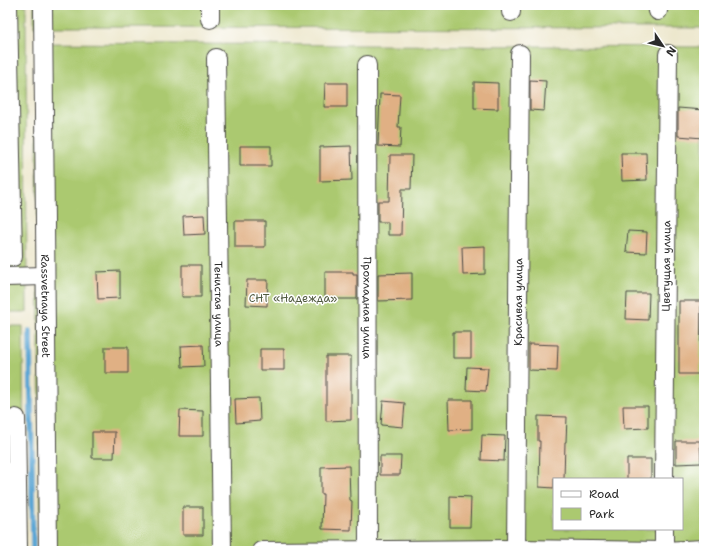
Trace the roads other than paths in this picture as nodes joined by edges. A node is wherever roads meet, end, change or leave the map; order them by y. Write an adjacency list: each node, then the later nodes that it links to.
1 (8, 5): 7 (street)
2 (42, 6): 8 (street, Rassvetnaya Street)
3 (520, 54): 15 (street, Красивая улица)
4 (668, 54): 11 (street, Цветущая улица)
5 (216, 58): 18 (street, Тенистая улица)
6 (367, 66): 14 (street, Прохладная улица)
7 (13, 256)
8 (46, 276): 9 (street); 17 (street, Rassvetnaya Street)
9 (5, 277)
10 (16, 418): 16 (street)
11 (664, 478)
12 (664, 530): 20 (street)
13 (704, 549): 20 (street)
14 (368, 550): 15 (street); 19 (street)
15 (516, 550): 20 (street)
16 (18, 551)
17 (48, 551)
18 (222, 551)
19 (261, 551)
20 (664, 551)

